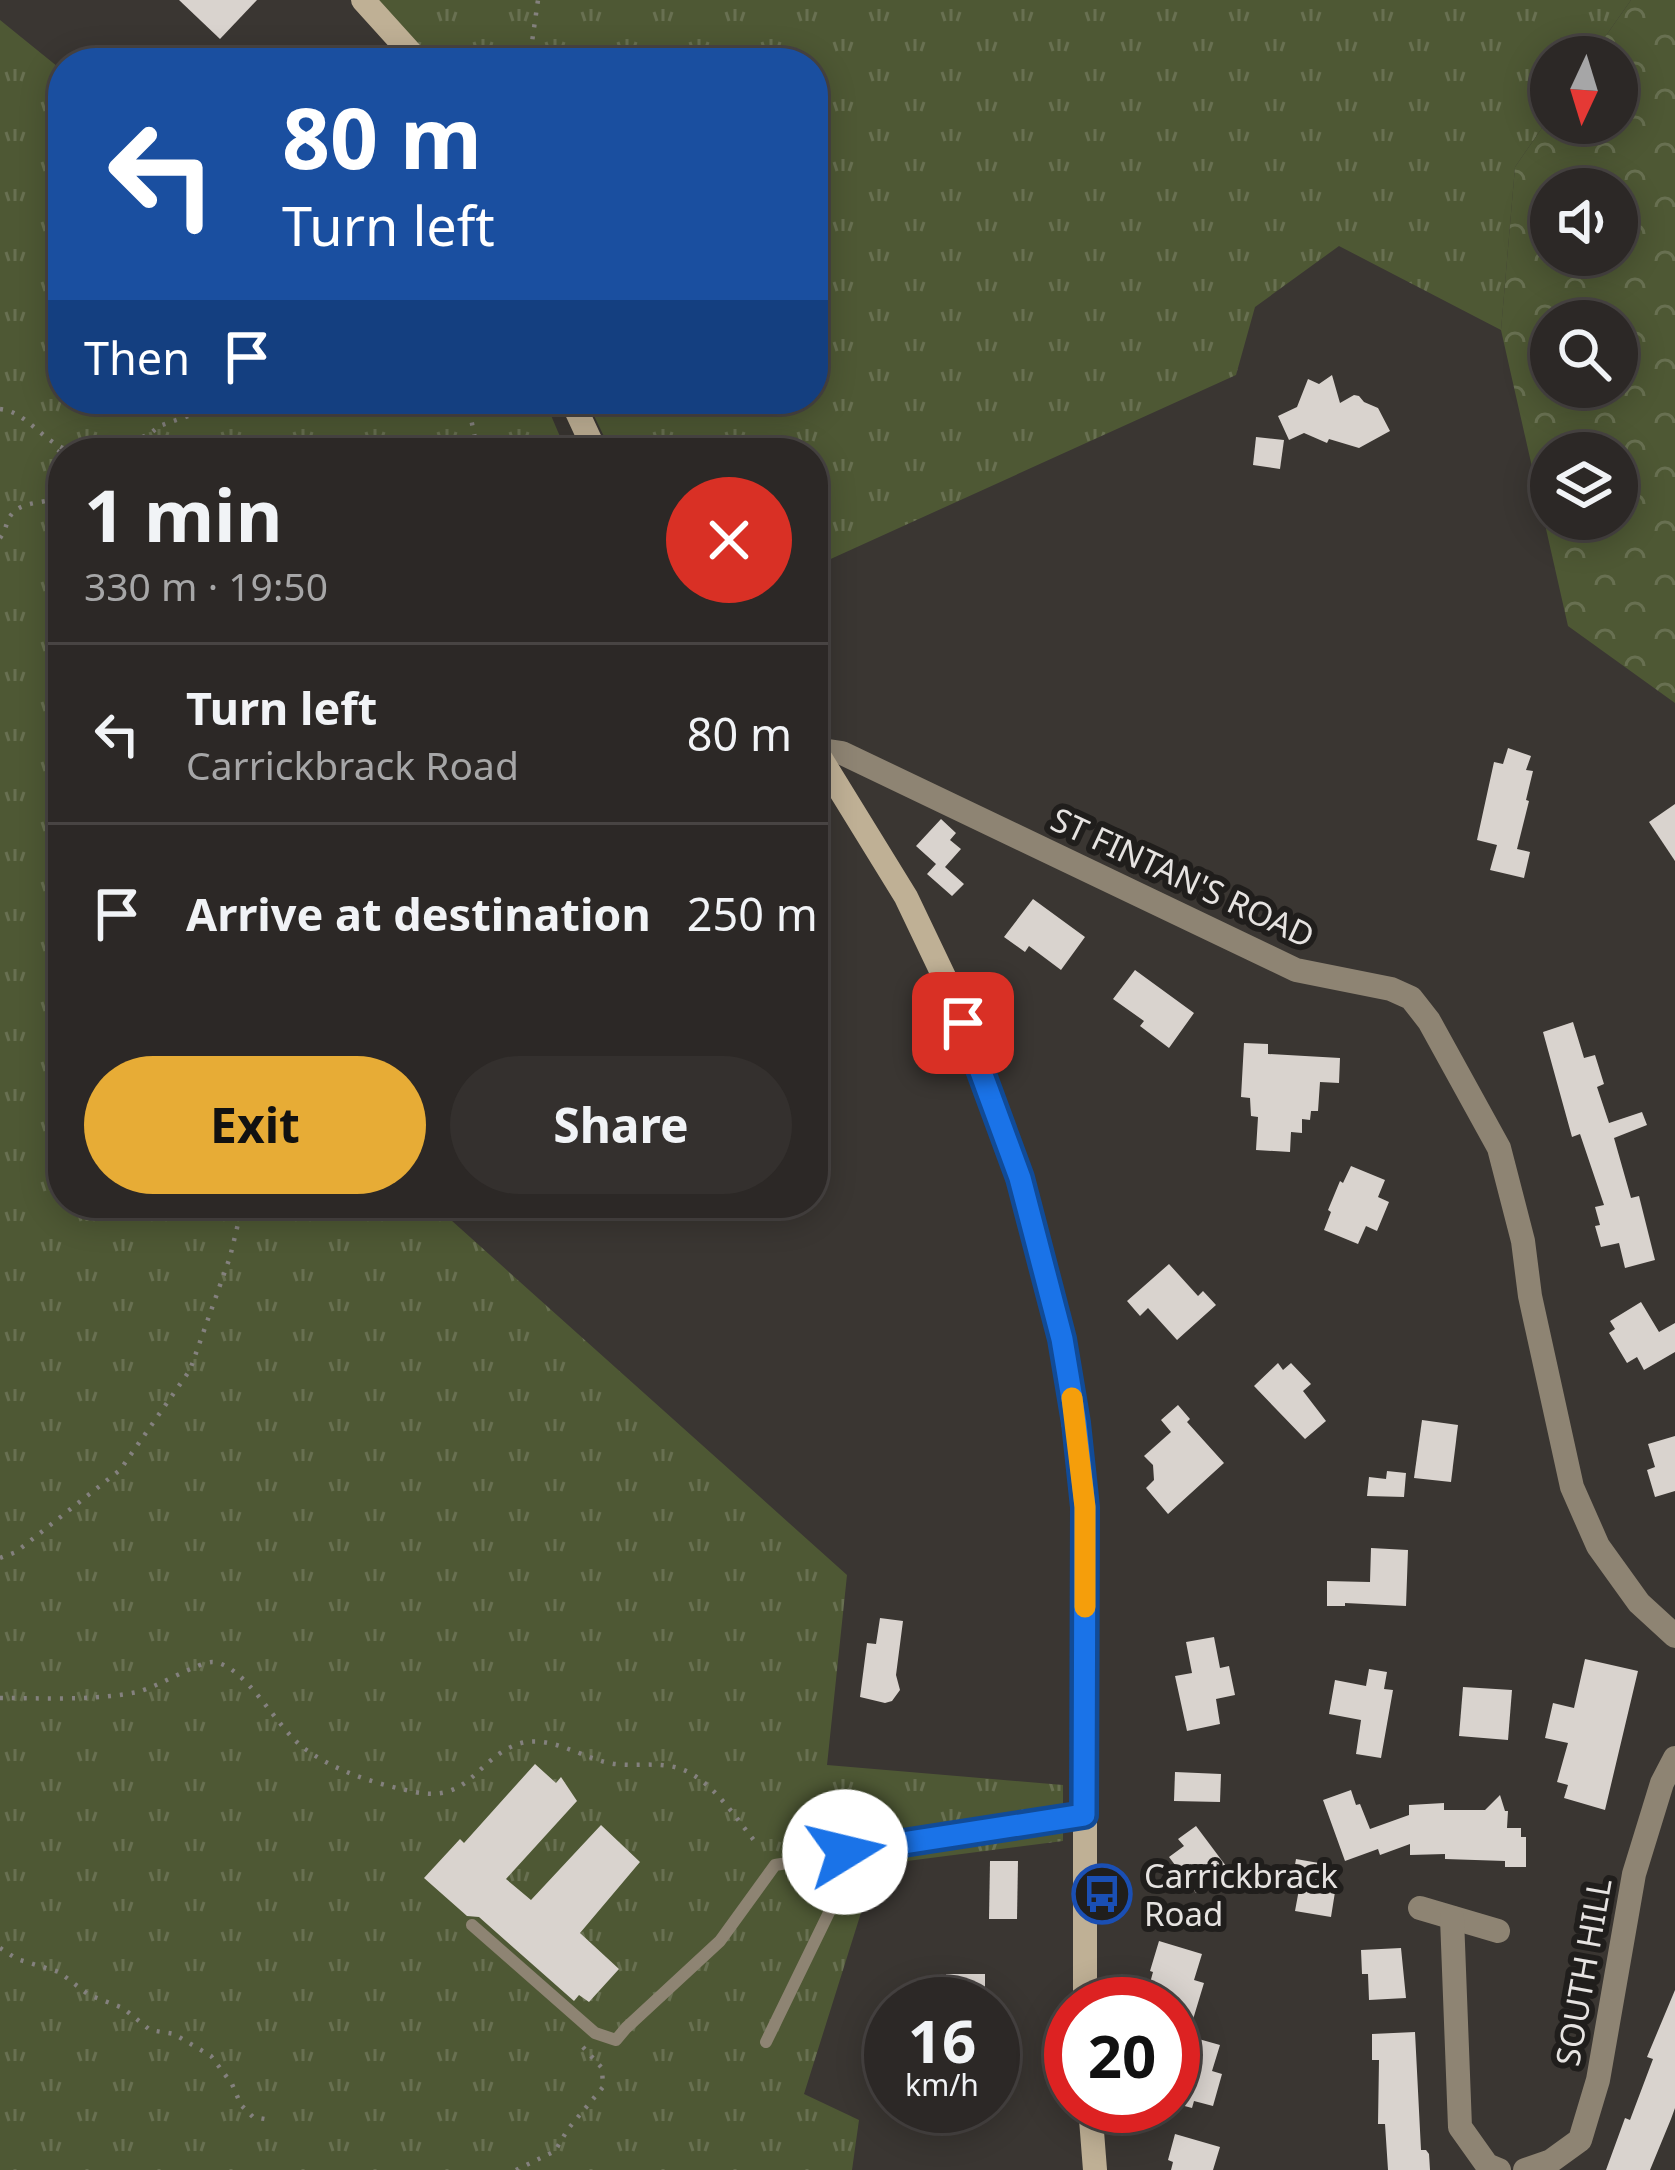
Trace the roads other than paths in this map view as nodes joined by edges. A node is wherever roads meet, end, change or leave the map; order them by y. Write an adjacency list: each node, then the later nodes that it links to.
1 (363, 0): 2 (main road)
2 (406, 48)
3 (828, 750): 5 (street, ST FINTAN'S ROAD)
4 (828, 771): 7 (main road)
5 (1675, 1636)
6 (1675, 1758): 18 (street, SOUTH HILL)
7 (1084, 1815): 8 (lane); 13 (main road)
8 (845, 1852): 11 (lane); 14 (lane)
9 (1420, 1908): 10 (street)
10 (1453, 1918): 12 (street); 17 (street)
11 (472, 1925)
12 (1498, 1931)
13 (1085, 1977)
14 (766, 2042)
15 (1092, 2133): 16 (main road)
16 (1095, 2170)
17 (1499, 2170)
18 (1525, 2170)

